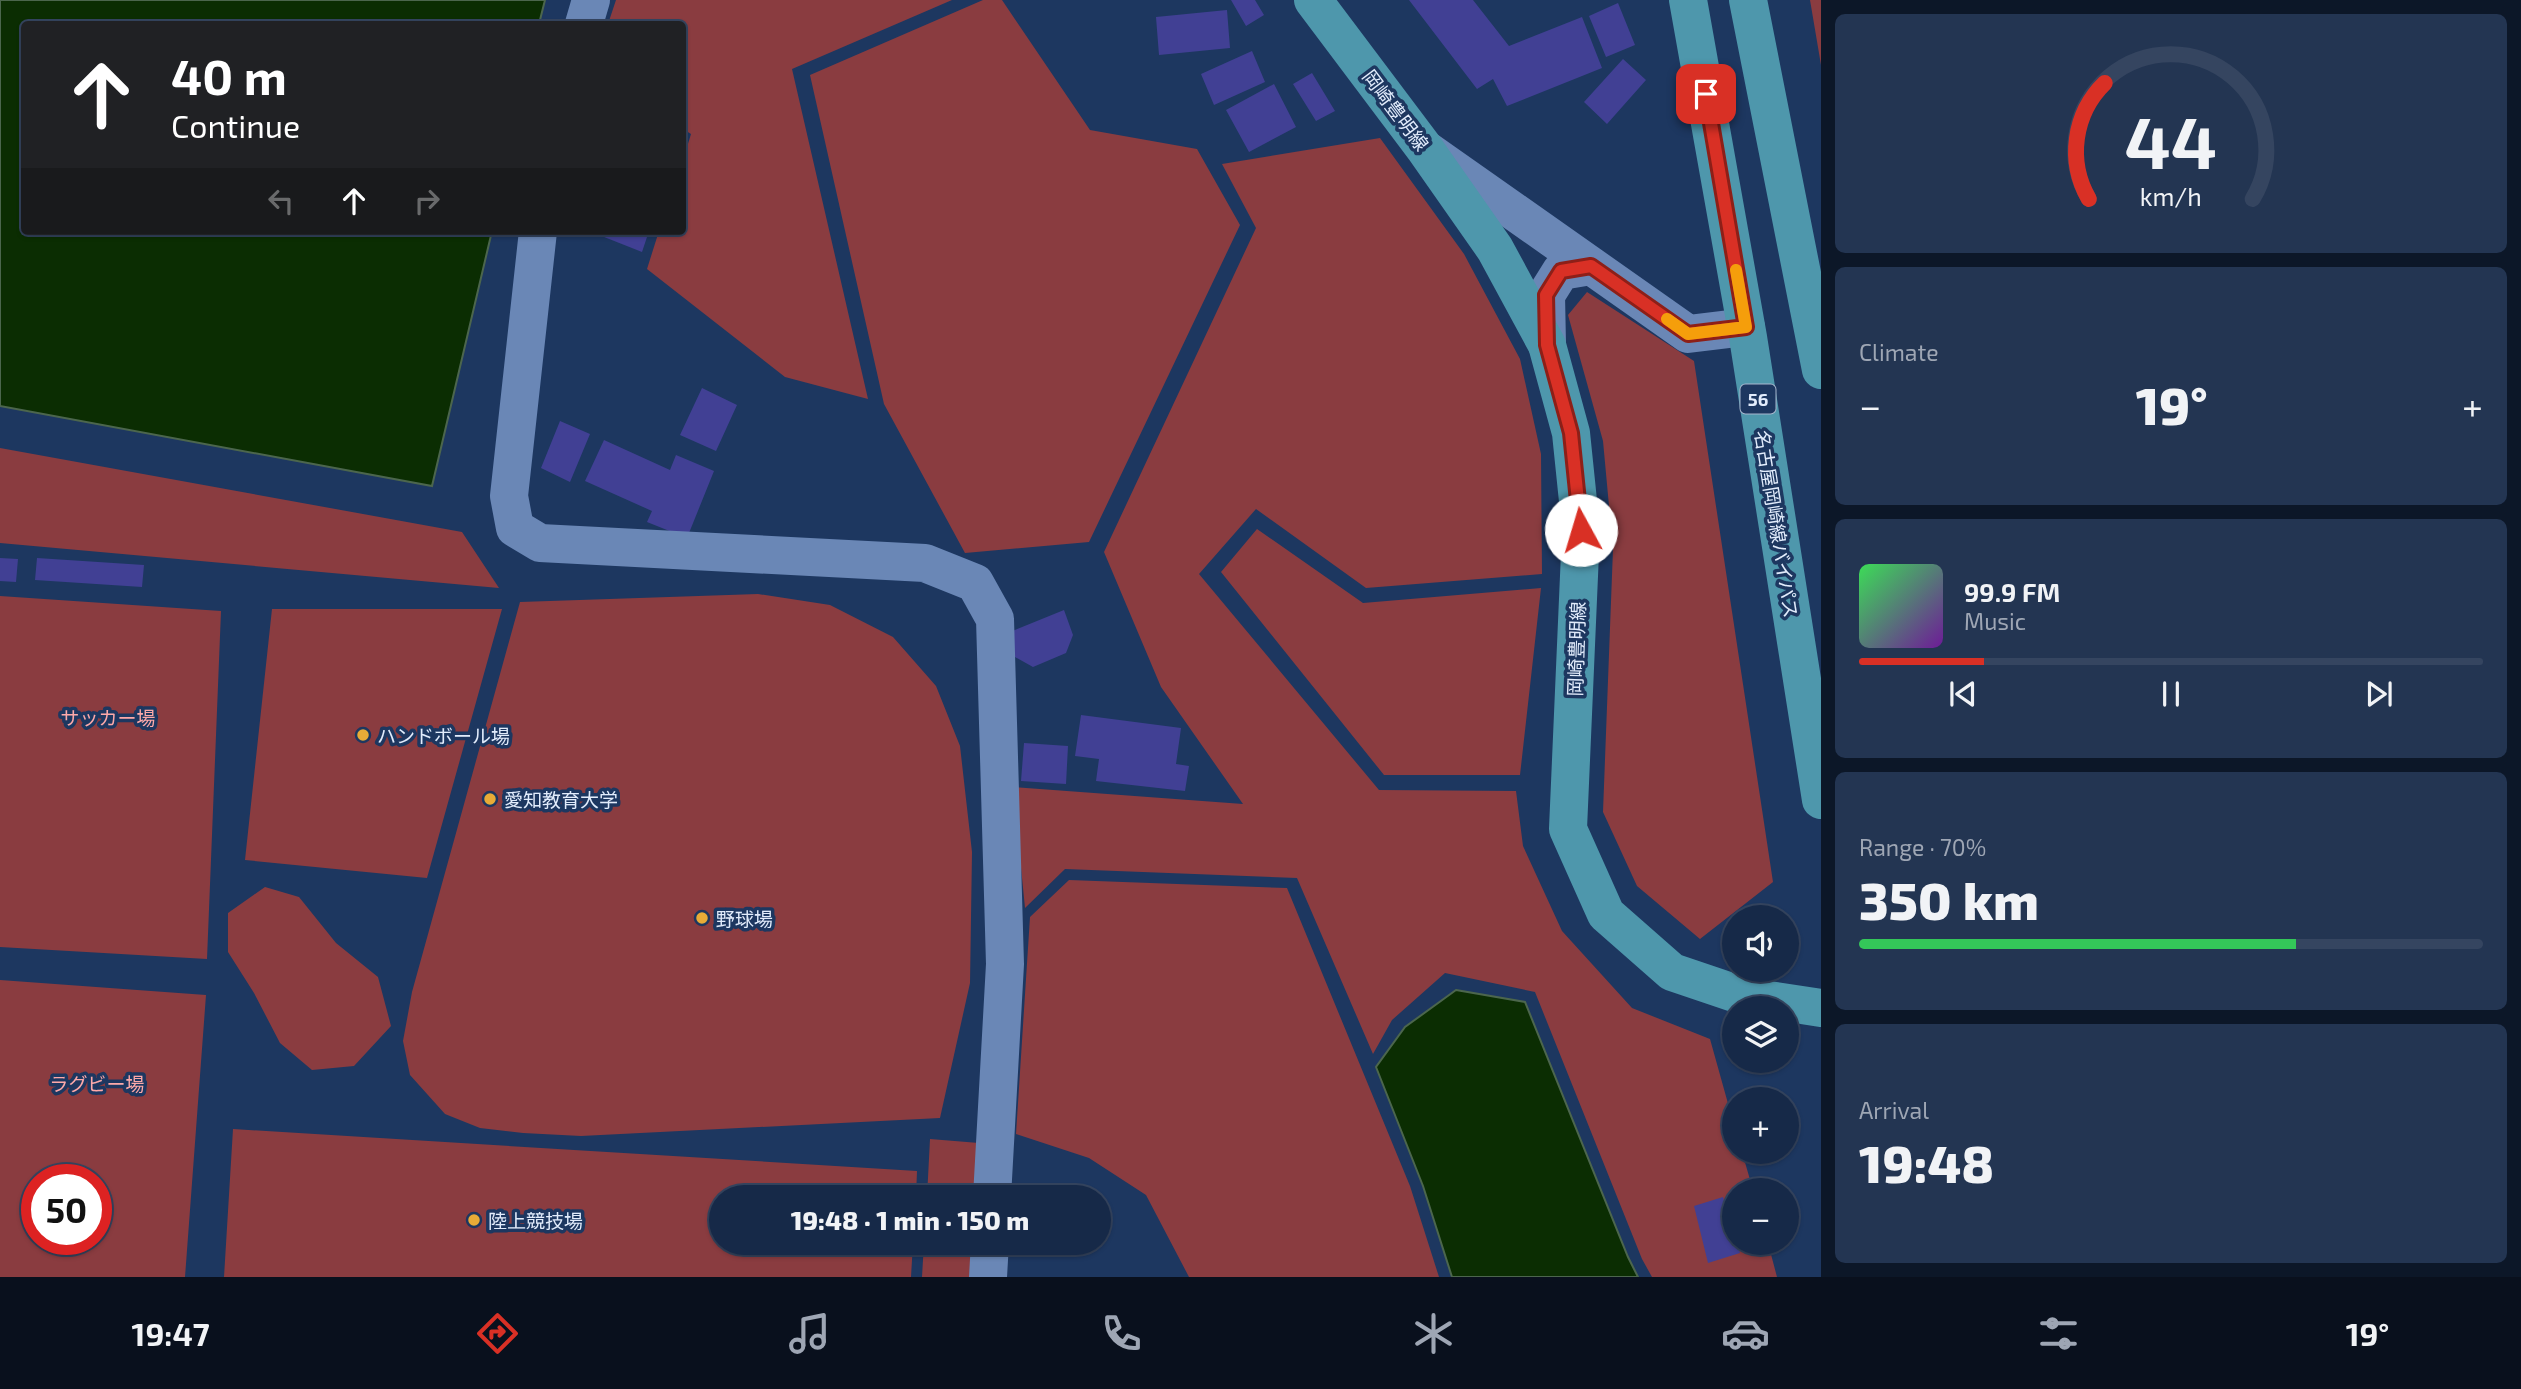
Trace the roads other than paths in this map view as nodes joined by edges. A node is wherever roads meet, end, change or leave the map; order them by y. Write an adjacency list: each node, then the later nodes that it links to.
1 (591, 0): 5 (street)
2 (1313, 0): 6 (main road, 岡崎豊明線)
3 (1688, 0): 9 (main road, 名古屋岡崎線バイパス / 56)
4 (1748, 0): 11 (main road)
5 (585, 21)
6 (1425, 149): 8 (street); 10 (main road, 岡崎豊明線)
7 (538, 235): 14 (street)
8 (1591, 266): 9 (street); 10 (street)
9 (1746, 327): 12 (main road, 名古屋岡崎線バイパス / 56)
10 (1547, 345): 13 (main road, 岡崎豊明線)
11 (1821, 370)
12 (1821, 800)
13 (1821, 1008)
14 (993, 1185)
15 (989, 1255): 16 (street)
16 (988, 1277)

